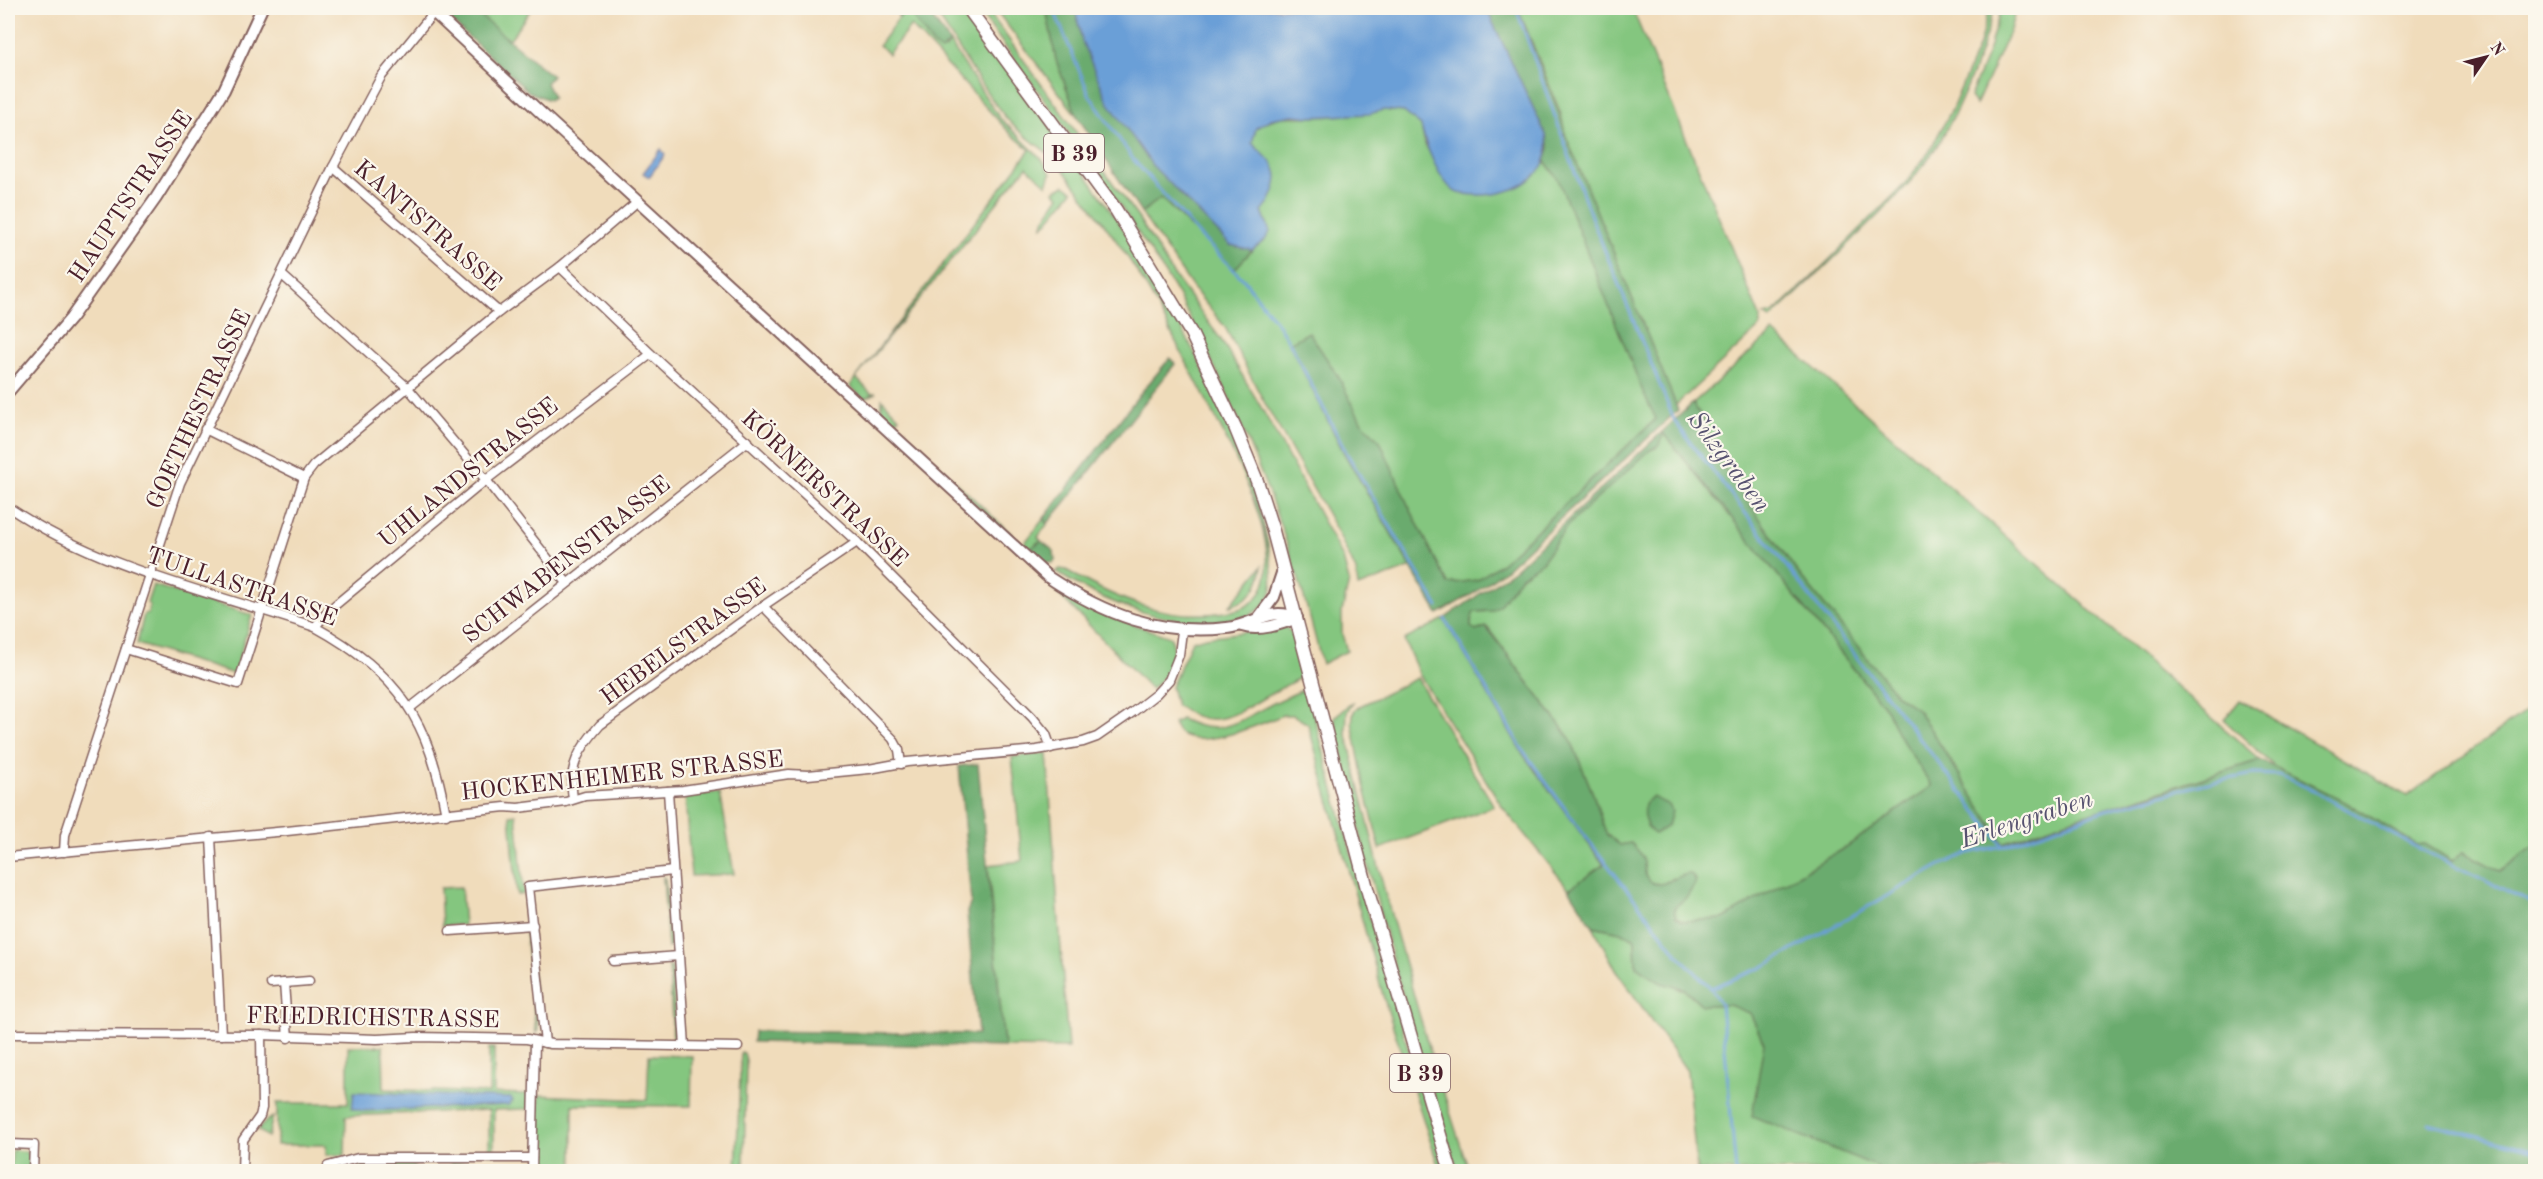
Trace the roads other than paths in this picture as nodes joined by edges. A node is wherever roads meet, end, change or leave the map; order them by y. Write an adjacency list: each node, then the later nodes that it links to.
1 (262, 8): 11 (street, HAUPTSTRASSE)
2 (968, 8): 18 (main road, B 39)
3 (431, 10): 4 (street, GOETHESTRASSE); 5 (street)
4 (333, 167): 7 (street, GOETHESTRASSE); 8 (street, KANTSTRASSE)
5 (638, 201): 6 (street); 27 (street)
6 (560, 267): 8 (street); 9 (street, KÖRNERSTRASSE)
7 (282, 275): 10 (street); 12 (street, GOETHESTRASSE)
8 (498, 312): 10 (street)
9 (651, 354): 13 (street, KÖRNERSTRASSE); 15 (street, UHLANDSTRASSE)
10 (408, 388): 14 (street); 15 (street)
11 (8, 392)
12 (205, 429): 14 (street); 19 (street, GOETHESTRASSE)
13 (748, 441): 17 (street, KÖRNERSTRASSE); 20 (street, SCHWABENSTRASSE)
14 (304, 478): 22 (street)
15 (486, 480): 20 (street); 26 (street, UHLANDSTRASSE)
16 (8, 507): 19 (street, TULLASTRASSE)
17 (857, 542): 21 (street, HEBELSTRASSE); 30 (street, KÖRNERSTRASSE)
18 (1283, 570): 23 (street); 24 (main road, B 39)
19 (149, 575): 22 (street, TULLASTRASSE); 28 (street, GOETHESTRASSE)
20 (567, 583): 29 (street, SCHWABENSTRASSE)
21 (763, 606): 31 (street); 33 (street, HEBELSTRASSE)
22 (262, 609): 26 (street, TULLASTRASSE); 28 (street)
23 (1259, 617): 24 (street); 25 (street)
24 (1297, 618): 25 (street); 60 (main road, B 39)
25 (1242, 626): 27 (street)
26 (315, 627): 29 (street, TULLASTRASSE)
27 (1182, 631): 30 (street, HOCKENHEIMER STRASSE)
28 (126, 649): 36 (street, GOETHESTRASSE)
29 (410, 708): 34 (street, TULLASTRASSE)
30 (1051, 748): 31 (street, HOCKENHEIMER STRASSE)
31 (901, 764): 32 (street, HOCKENHEIMER STRASSE)
32 (668, 791): 33 (street, HOCKENHEIMER STRASSE); 38 (street)
33 (573, 800): 34 (street, HOCKENHEIMER STRASSE)
34 (446, 814): 35 (street, HOCKENHEIMER STRASSE)
35 (211, 837): 36 (street, HOCKENHEIMER STRASSE); 47 (street)
36 (64, 852): 37 (street, HOCKENHEIMER STRASSE)
37 (8, 857)
38 (673, 871): 39 (street); 41 (street)
39 (533, 925): 40 (street); 51 (street)
40 (450, 931)
41 (679, 956): 42 (street); 52 (street)
42 (613, 961)
43 (309, 981): 44 (street)
44 (284, 983): 45 (street); 49 (street)
45 (271, 984)
46 (8, 1034): 47 (street, FRIEDRICHSTRASSE)
47 (221, 1035): 48 (street, FRIEDRICHSTRASSE)
48 (261, 1035): 49 (street, FRIEDRICHSTRASSE); 58 (street)
49 (288, 1038): 50 (street, FRIEDRICHSTRASSE)
50 (535, 1041): 51 (street, FRIEDRICHSTRASSE); 55 (street)
51 (545, 1043): 52 (street, FRIEDRICHSTRASSE)
52 (685, 1046): 53 (street, FRIEDRICHSTRASSE)
53 (738, 1047)
54 (12, 1144): 57 (street)
55 (532, 1158): 56 (street); 59 (street)
56 (328, 1166)
57 (33, 1172)
58 (243, 1172)
59 (532, 1172)
60 (1451, 1172)

